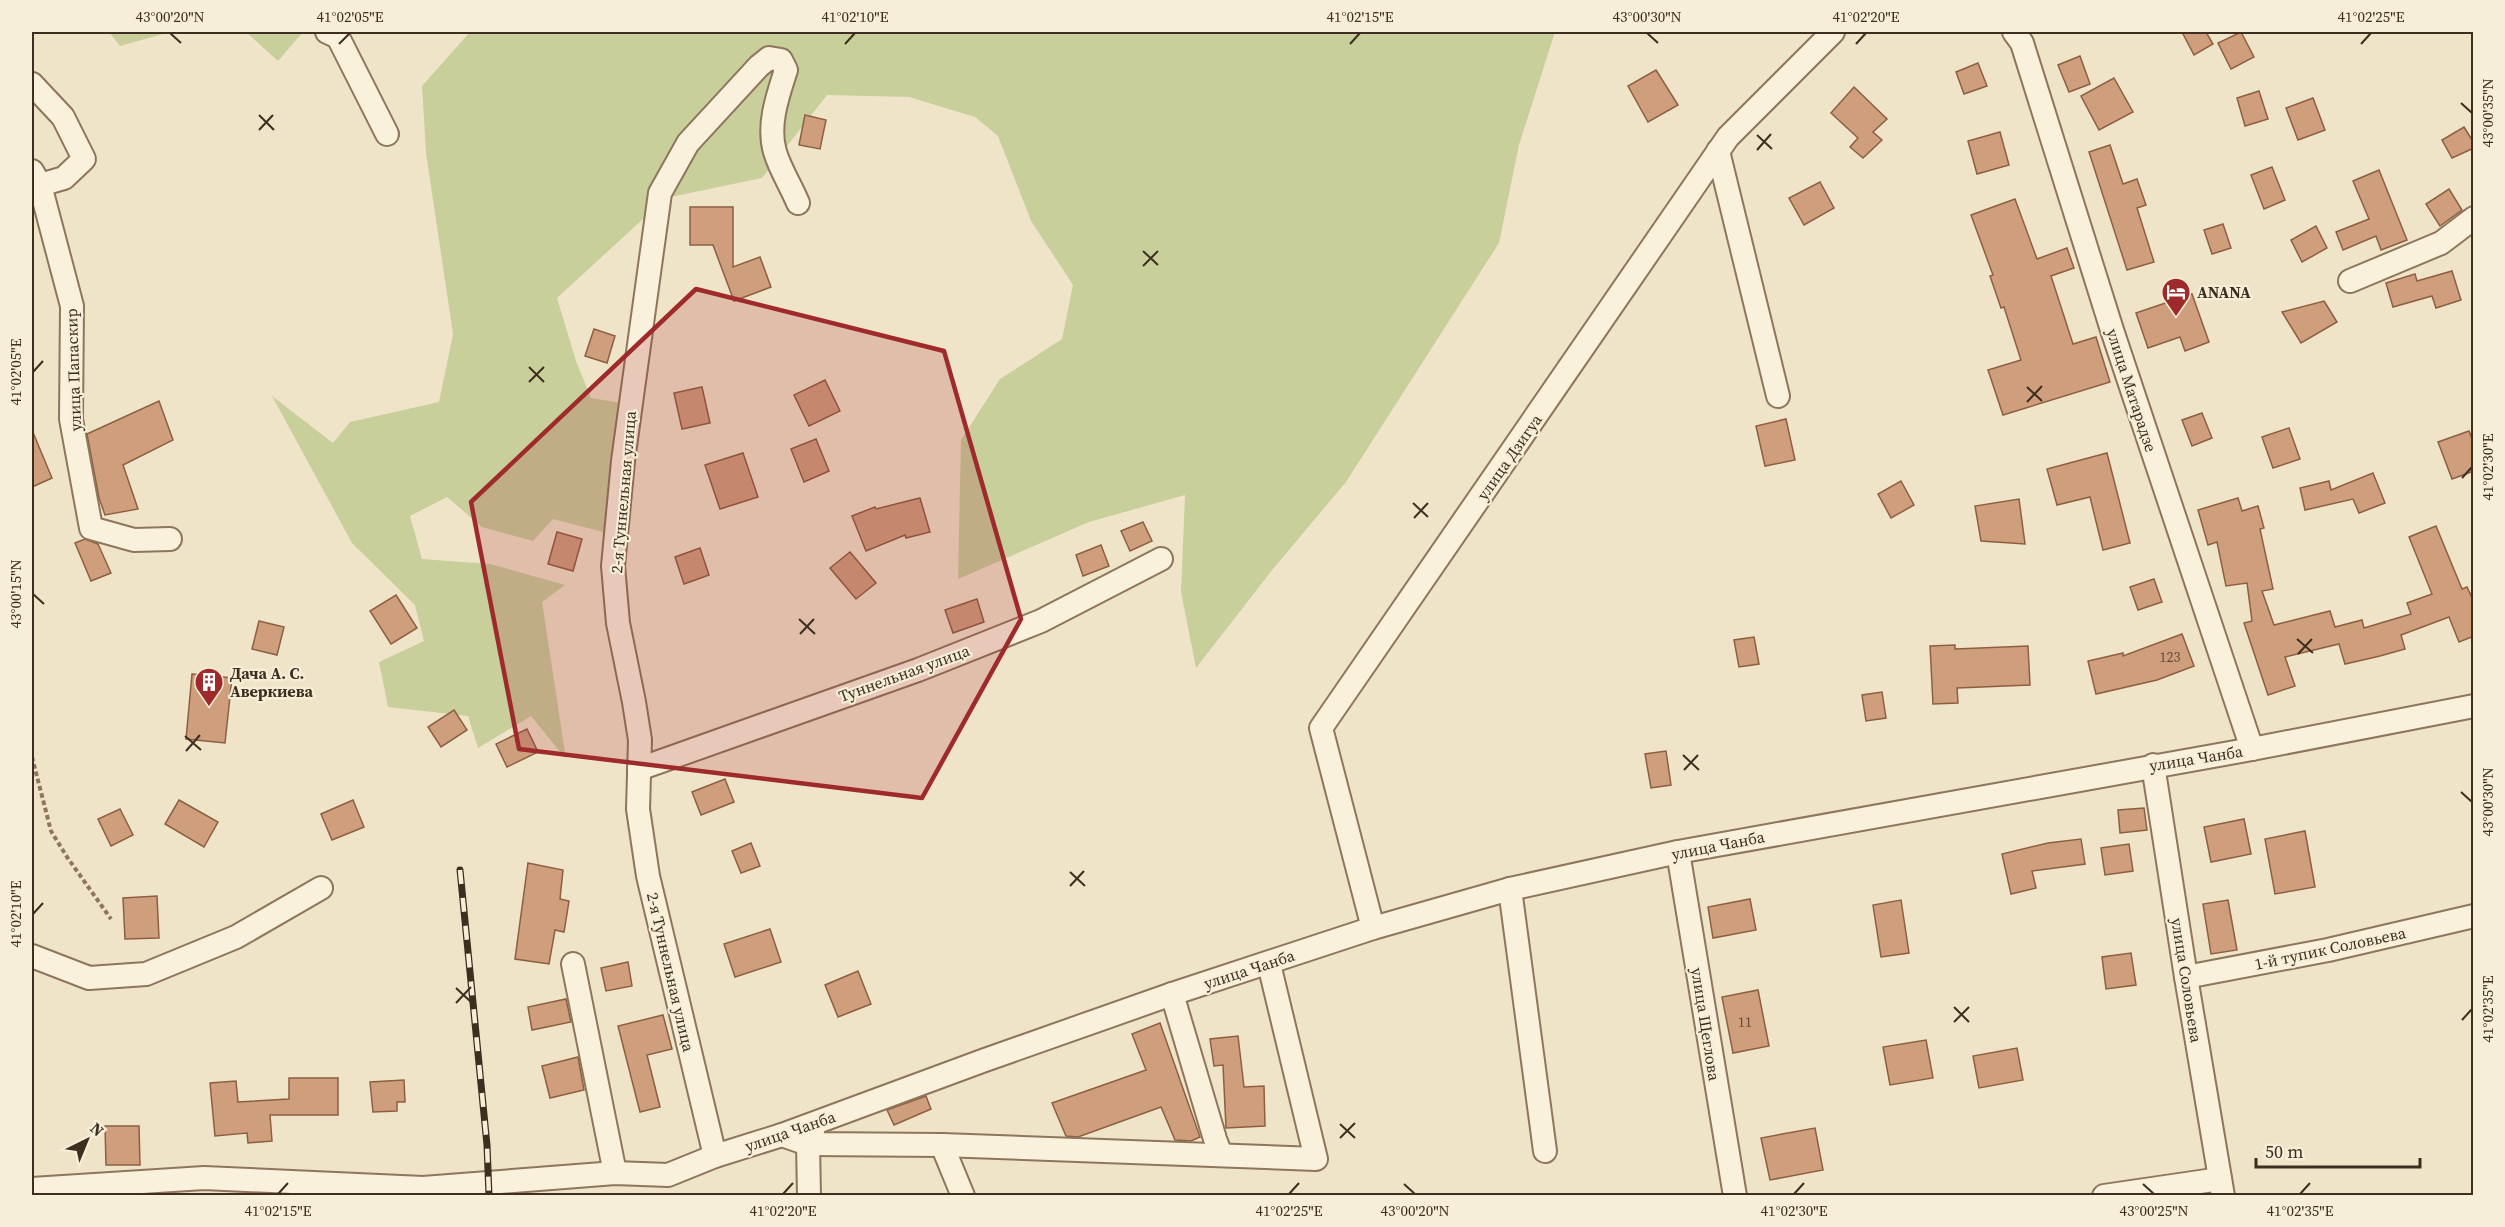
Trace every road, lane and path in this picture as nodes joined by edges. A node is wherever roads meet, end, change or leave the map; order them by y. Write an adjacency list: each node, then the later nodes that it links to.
1 (1833, 32): 6 (street, улица Дзигуа)
2 (2014, 32): 15 (street, улица Матарадзе)
3 (338, 33): 5 (street)
4 (32, 84): 7 (street)
5 (387, 134)
6 (1718, 151): 11 (street); 24 (street, улица Дзигуа)
7 (36, 178): 12 (street, улица Папаскир)
8 (798, 203): 18 (street, 2-я Туннельная улица)
9 (2474, 218): 10 (street)
10 (2350, 281)
11 (1778, 396)
12 (170, 538)
13 (1161, 559): 18 (street, Туннельная улица)
14 (2474, 706): 15 (street, улица Чанба)
15 (2252, 749): 17 (street, улица Чанба)
16 (32, 757): 23 (path)
17 (2153, 765): 19 (street, улица Чанба); 28 (street, улица Соловьева)
18 (639, 769): 36 (street, 2-я Туннельная улица)
19 (1678, 852): 21 (street, улица Чанба); 42 (street, улица Щеглова)
20 (321, 888): 25 (street)
21 (1510, 889): 24 (street, улица Чанба); 34 (street)
22 (2474, 916): 28 (street, 1-й тупик Соловьева)
23 (111, 919)
24 (1373, 928): 27 (street, улица Чанба)
25 (36, 959)
26 (573, 964): 37 (street)
27 (1269, 964): 29 (street, улица Чанба); 35 (street)
28 (2186, 978): 38 (street, улица Соловьева)
29 (1172, 994): 30 (street, улица Чанба); 35 (street)
30 (816, 1122): 31 (street, улица Чанба); 32 (street)
31 (782, 1135): 32 (street); 36 (street, улица Чанба)
32 (808, 1144): 33 (street); 40 (street)
33 (942, 1144): 35 (street); 41 (street)
34 (1545, 1151)
35 (1221, 1155)
36 (715, 1156): 37 (street, улица Чанба)
37 (615, 1173): 39 (street, улица Чанба)
38 (2221, 1187): 43 (street)
39 (32, 1190)
40 (809, 1196)
41 (963, 1196)
42 (1735, 1196)
43 (2104, 1196)

